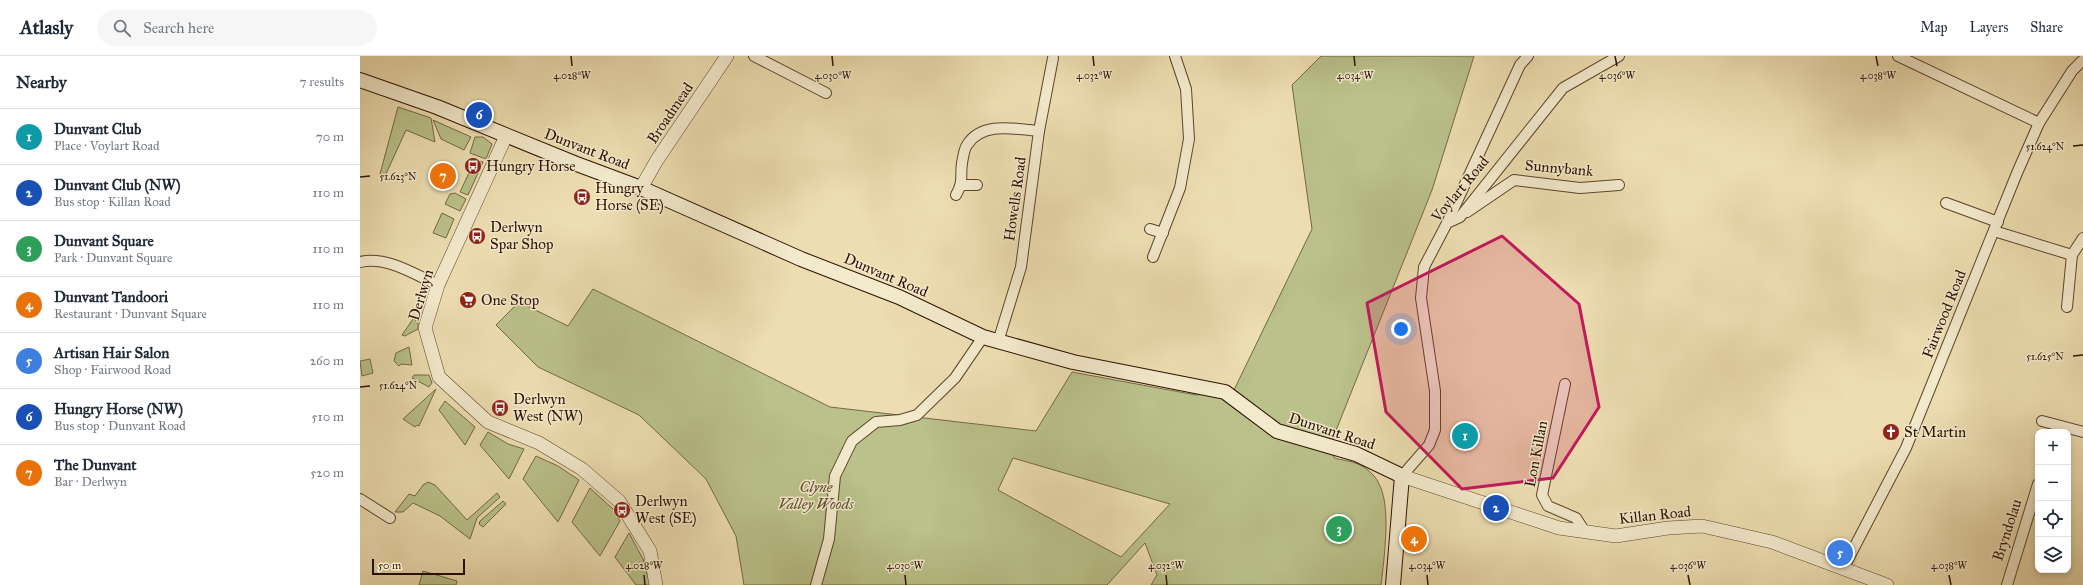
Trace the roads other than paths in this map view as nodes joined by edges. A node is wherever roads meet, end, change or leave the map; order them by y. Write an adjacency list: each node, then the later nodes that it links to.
1 (727, 56): 17 (street, Broadmead)
2 (754, 56): 10 (street)
3 (1175, 56): 24 (street)
4 (1528, 56): 21 (street)
5 (1619, 56): 20 (street, Voylart Road)
6 (1898, 56): 11 (street)
7 (1053, 58): 12 (street, Howells Road)
8 (2083, 60): 11 (street, Fairwood Road)
9 (360, 80): 13 (main road, Dunvant Road)
10 (825, 92)
11 (2039, 123): 22 (street, Fairwood Road)
12 (1039, 131): 14 (street); 32 (street, Howells Road)
13 (506, 136): 17 (main road, Dunvant Road); 29 (street, Derlwyn)
14 (962, 185): 15 (street); 18 (street)
15 (977, 185)
16 (1619, 185): 20 (street, Sunnybank)
17 (641, 188): 31 (main road, Dunvant Road)
18 (956, 195)
19 (1946, 203): 22 (street)
20 (1460, 217): 21 (street, Voylart Road)
21 (1447, 223): 38 (street, Voylart Road)
22 (1996, 227): 26 (street); 43 (street, Fairwood Road)
23 (1150, 229): 24 (street)
24 (1163, 233): 27 (street)
25 (2083, 238): 26 (street)
26 (2072, 255): 30 (street)
27 (1153, 257)
28 (360, 262): 29 (street)
29 (438, 284): 44 (street, Derlwyn)
30 (2067, 307)
31 (983, 337): 32 (main road, Dunvant Road); 45 (street)
32 (998, 342): 38 (main road, Dunvant Road)
33 (1565, 384): 42 (street, Lon Killan)
34 (2042, 421): 35 (street)
35 (2056, 429)
36 (2071, 431): 37 (street)
37 (2083, 432)
38 (1402, 476): 42 (street, Killan Road); 46 (main road)
39 (2035, 494): 48 (street, Bryndolau)
40 (360, 499): 41 (street)
41 (390, 518)
42 (1585, 532): 43 (street, Killan Road)
43 (1843, 569): 47 (street, Killan Road)
44 (656, 585)
45 (816, 585)
46 (1393, 585)
47 (1887, 585)
48 (2007, 585)

